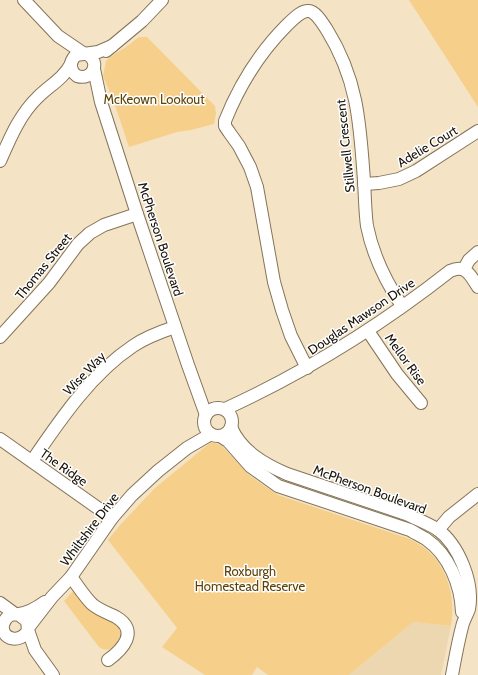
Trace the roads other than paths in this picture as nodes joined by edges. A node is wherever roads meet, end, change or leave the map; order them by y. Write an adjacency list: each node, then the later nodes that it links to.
1 (24, 0): 3 (street)
2 (162, 0): 4 (street)
3 (58, 36): 5 (street); 6 (street)
4 (112, 46): 5 (street); 7 (street)
5 (85, 54): 6 (street); 7 (street)
6 (71, 62): 8 (street); 9 (street)
7 (94, 67): 8 (street); 10 (street, McPherson Boulevard)
8 (78, 76): 9 (street); 10 (street, McPherson Boulevard)
9 (55, 83): 12 (street)
10 (102, 102): 14 (street, McPherson Boulevard)
11 (478, 131): 13 (street, Adelie Court)
12 (0, 161)
13 (364, 184): 18 (street, Stillwell Crescent); 22 (street, Stillwell Crescent)
14 (137, 214): 19 (street, McPherson Boulevard); 21 (street, Thomas Street)
15 (478, 252): 16 (street)
16 (464, 269): 17 (street); 18 (street, Douglas Mawson Drive)
17 (478, 287)
18 (402, 306): 20 (street, Douglas Mawson Drive)
19 (175, 327): 23 (street, McPherson Boulevard); 28 (street, Wise Way)
20 (368, 331): 22 (street, Douglas Mawson Drive); 24 (street, Mellor Rise)
21 (0, 337)
22 (307, 368): 25 (street, Douglas Mawson Drive)
23 (196, 384): 25 (street, McPherson Boulevard); 26 (street, McPherson Boulevard)
24 (421, 403)
25 (226, 415): 26 (street); 26 (street); 31 (street, McPherson Boulevard)
26 (211, 428): 30 (street, Whiltshire Drive); 35 (street, McPherson Boulevard)
27 (0, 439): 28 (street, The Ridge)
28 (32, 461): 30 (street, The Ridge)
29 (478, 494): 31 (street)
30 (112, 518): 32 (street, Whiltshire Drive)
31 (438, 530): 35 (street, McPherson Boulevard)
32 (71, 578): 33 (street, Whiltshire Drive); 42 (street)
33 (52, 597): 36 (street, Whiltshire Drive); 38 (street, Whiltshire Drive)
34 (0, 603): 36 (street)
35 (470, 609): 44 (street, McPherson Boulevard)
36 (17, 614): 37 (street); 38 (street)
37 (2, 624): 39 (street)
38 (28, 629): 39 (street); 41 (street)
39 (14, 639): 40 (street); 41 (street)
40 (0, 643)
41 (41, 660): 43 (street)
42 (108, 660)
43 (53, 675)
44 (452, 675)

